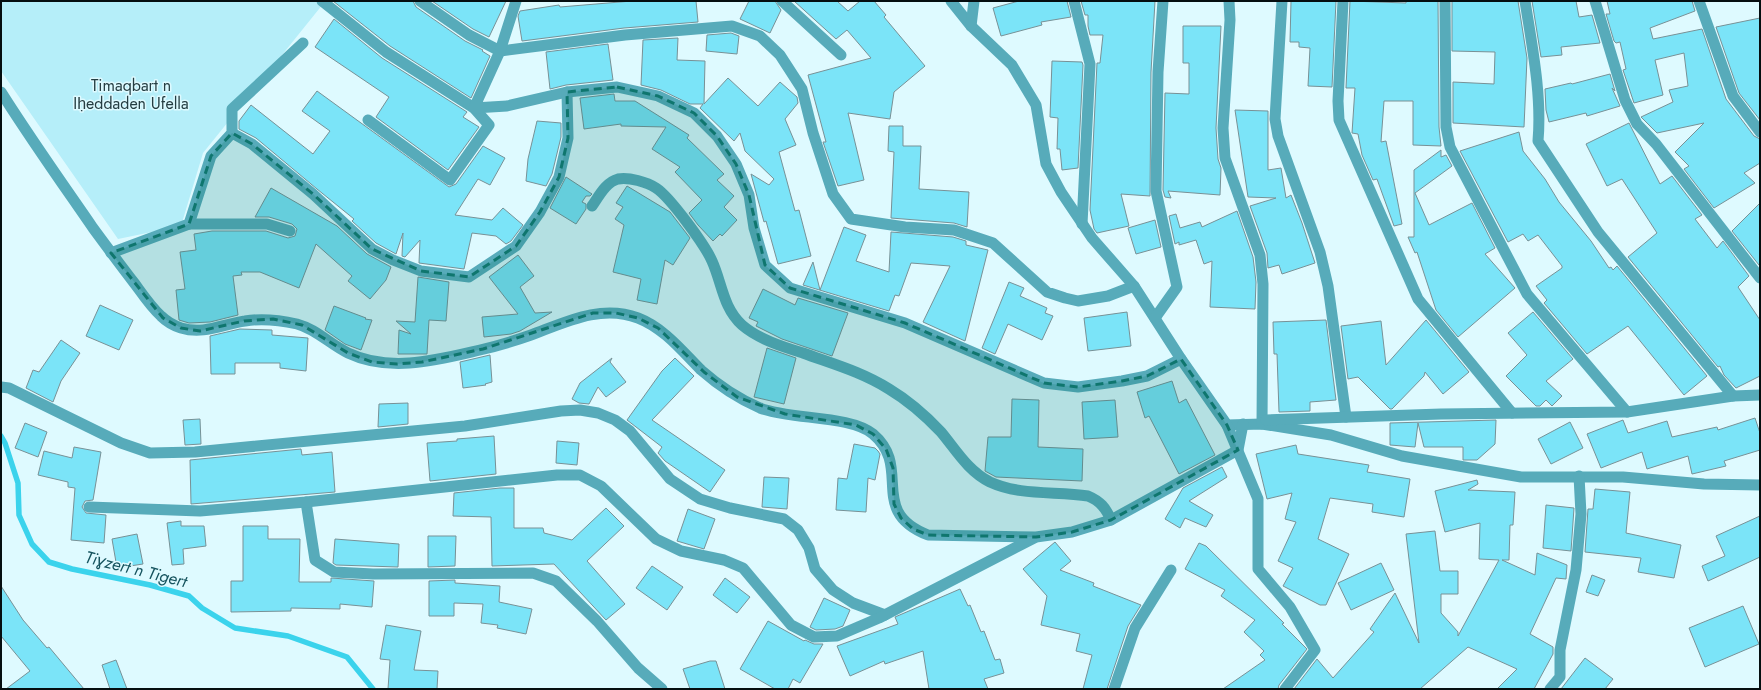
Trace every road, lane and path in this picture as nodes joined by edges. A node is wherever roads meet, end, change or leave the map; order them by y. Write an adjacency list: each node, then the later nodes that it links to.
1 (322, 1): 22 (street)
2 (420, 1): 18 (street)
3 (516, 1): 18 (street)
4 (782, 1): 19 (street)
5 (951, 1): 16 (street)
6 (974, 1): 16 (street)
7 (1074, 1): 28 (street)
8 (1163, 1): 33 (street)
9 (1229, 1): 41 (street)
10 (1282, 1): 40 (street)
11 (1343, 1): 39 (street)
12 (1445, 1): 38 (street)
13 (1525, 1): 37 (street)
14 (1595, 1): 31 (street)
15 (1699, 1): 24 (street)
16 (971, 26): 28 (street)
17 (303, 43): 25 (street)
18 (500, 51): 22 (street); 32 (street)
19 (841, 55)
20 (1, 92): 30 (street)
21 (567, 92): 22 (street); 25 (street); 34 (street)
22 (474, 108): 23 (street)
23 (368, 120)
24 (1760, 132)
25 (232, 133): 27 (street)
26 (592, 206): 49 (street)
27 (189, 224): 29 (street); 30 (street)
28 (1082, 224): 32 (street)
29 (290, 231)
30 (111, 253): 50 (street)
31 (1760, 278)
32 (1134, 286): 33 (street)
33 (1156, 318): 34 (street)
34 (1181, 360): 43 (street)
35 (1, 387): 52 (street)
36 (1760, 395): 37 (street)
37 (1733, 396): 38 (street)
38 (1627, 412): 39 (street)
39 (1512, 413): 40 (street)
40 (1346, 416): 41 (street)
41 (1262, 422): 42 (street); 45 (street)
42 (1243, 424): 43 (street); 44 (street)
43 (1227, 425): 44 (street)
44 (1238, 450): 49 (street); 55 (street)
45 (1578, 476): 46 (street); 56 (street)
46 (1760, 485)
47 (306, 502): 48 (street); 52 (street); 53 (street)
48 (89, 507)
49 (1111, 520): 50 (street)
50 (1036, 537): 52 (street)
51 (1171, 570): 54 (street)
52 (885, 615)
53 (662, 689)
54 (1114, 689)
55 (1285, 689)
56 (1550, 689)

